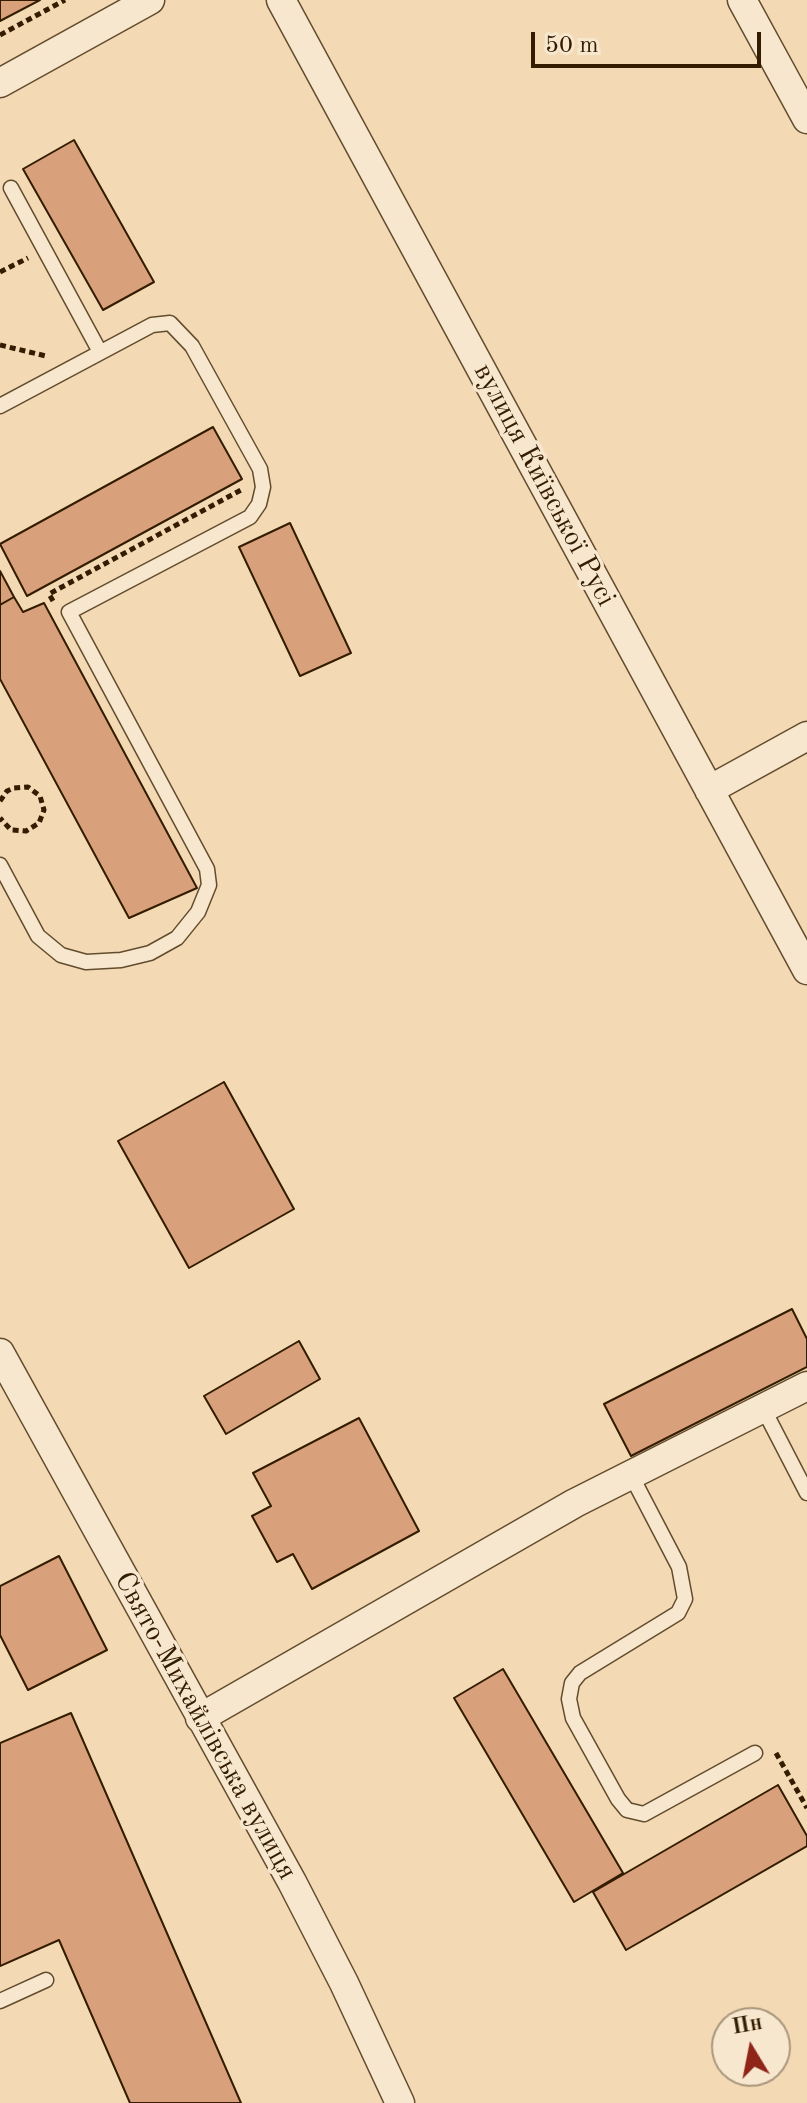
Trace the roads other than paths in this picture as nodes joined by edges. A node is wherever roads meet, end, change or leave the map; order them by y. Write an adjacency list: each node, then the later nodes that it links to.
1 (150, 0): 4 (street)
2 (281, 0): 10 (street, вулиця Київської Русі)
3 (742, 0): 5 (street)
4 (0, 83)
5 (807, 119)
6 (11, 188): 7 (lane)
7 (100, 352): 8 (lane); 11 (lane)
8 (0, 406)
9 (807, 736): 10 (street)
10 (709, 790): 12 (street, вулиця Київської Русі)
11 (0, 865)
12 (807, 970)
13 (0, 1353): 18 (street, Свято-Михайлівська вулиця)
14 (807, 1386): 15 (street)
15 (763, 1408): 16 (street); 17 (lane)
16 (631, 1475): 18 (street); 19 (lane)
17 (807, 1493)
18 (200, 1718): 22 (street, Свято-Михайлівська вулиця)
19 (755, 1753)
20 (46, 1980): 21 (lane)
21 (0, 2001)
22 (400, 2103)

